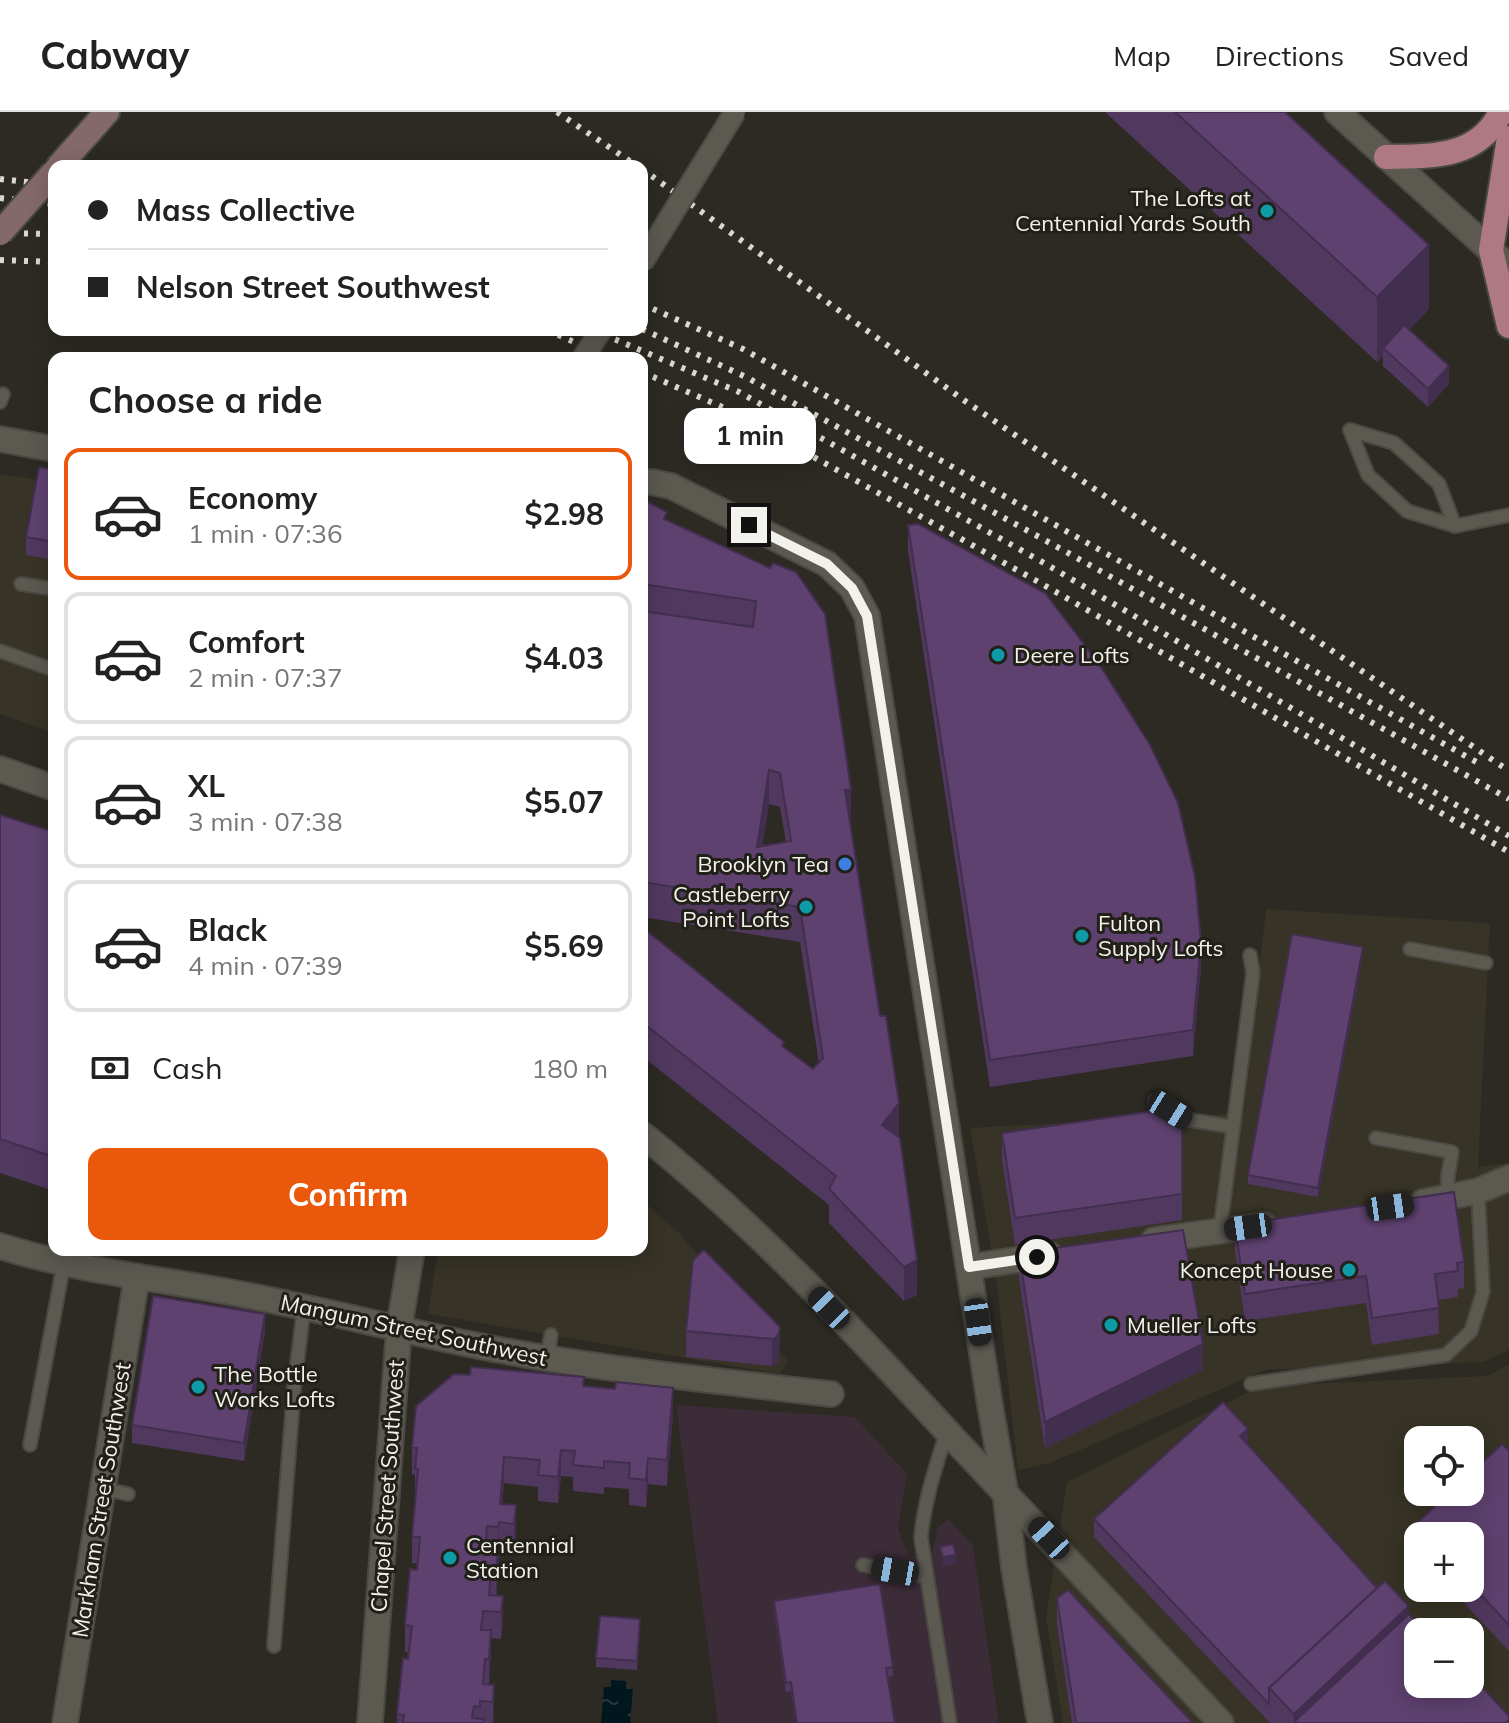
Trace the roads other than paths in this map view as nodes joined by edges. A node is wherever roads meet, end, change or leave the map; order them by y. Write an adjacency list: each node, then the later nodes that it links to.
1 (107, 112): 7 (main road)
2 (735, 112): 11 (street, bridge)
3 (1337, 112): 6 (street)
4 (1501, 112): 6 (main road)
5 (1509, 138): 10 (main road)
6 (1386, 157): 10 (street)
7 (64, 160)
8 (48, 179): 9 (main road, bridge)
9 (0, 233)
10 (1491, 250): 12 (street); 13 (main road)
11 (648, 253)
12 (1509, 267)
13 (1509, 326)
14 (0, 439): 15 (street)
15 (48, 448)
16 (648, 483): 43 (street)
17 (1509, 515): 18 (lane)
18 (1455, 526): 18 (lane)
19 (21, 584): 20 (lane)
20 (48, 588)
21 (0, 651): 22 (lane)
22 (48, 668)
23 (0, 769): 24 (street)
24 (48, 786)
25 (1410, 949): 27 (lane)
26 (1250, 955): 29 (lane)
27 (1486, 963)
28 (1155, 1101): 29 (lane)
29 (1233, 1127): 37 (lane)
30 (1376, 1138): 34 (lane)
31 (648, 1139): 49 (street)
32 (1509, 1178): 33 (street)
33 (1478, 1191): 34 (street); 47 (lane)
34 (1447, 1199): 35 (street)
35 (1401, 1205)
36 (1280, 1222): 37 (street)
37 (1220, 1231): 38 (street)
38 (1128, 1244)
39 (0, 1246): 42 (street, Mangum Street Southwest)
40 (1068, 1253): 43 (street)
41 (411, 1256): 46 (street, Chapel Street Southwest)
42 (64, 1262): 44 (street, Mangum Street Southwest); 50 (lane)
43 (969, 1267): 51 (street)
44 (137, 1276): 45 (street, Mangum Street Southwest); 55 (street, Markham Street Southwest)
45 (304, 1307): 46 (street, Mangum Street Southwest); 54 (lane)
46 (399, 1328): 48 (street, Mangum Street Southwest); 56 (street, Chapel Street Southwest)
47 (1251, 1384)
48 (831, 1394)
49 (947, 1431): 51 (street); 53 (lane)
50 (30, 1445)
51 (1005, 1491): 58 (street); 59 (street)
52 (863, 1565): 53 (lane)
53 (926, 1577): 57 (lane)
54 (274, 1646)
55 (65, 1723)
56 (370, 1723)
57 (950, 1723)
58 (1040, 1723)
59 (1221, 1723)

